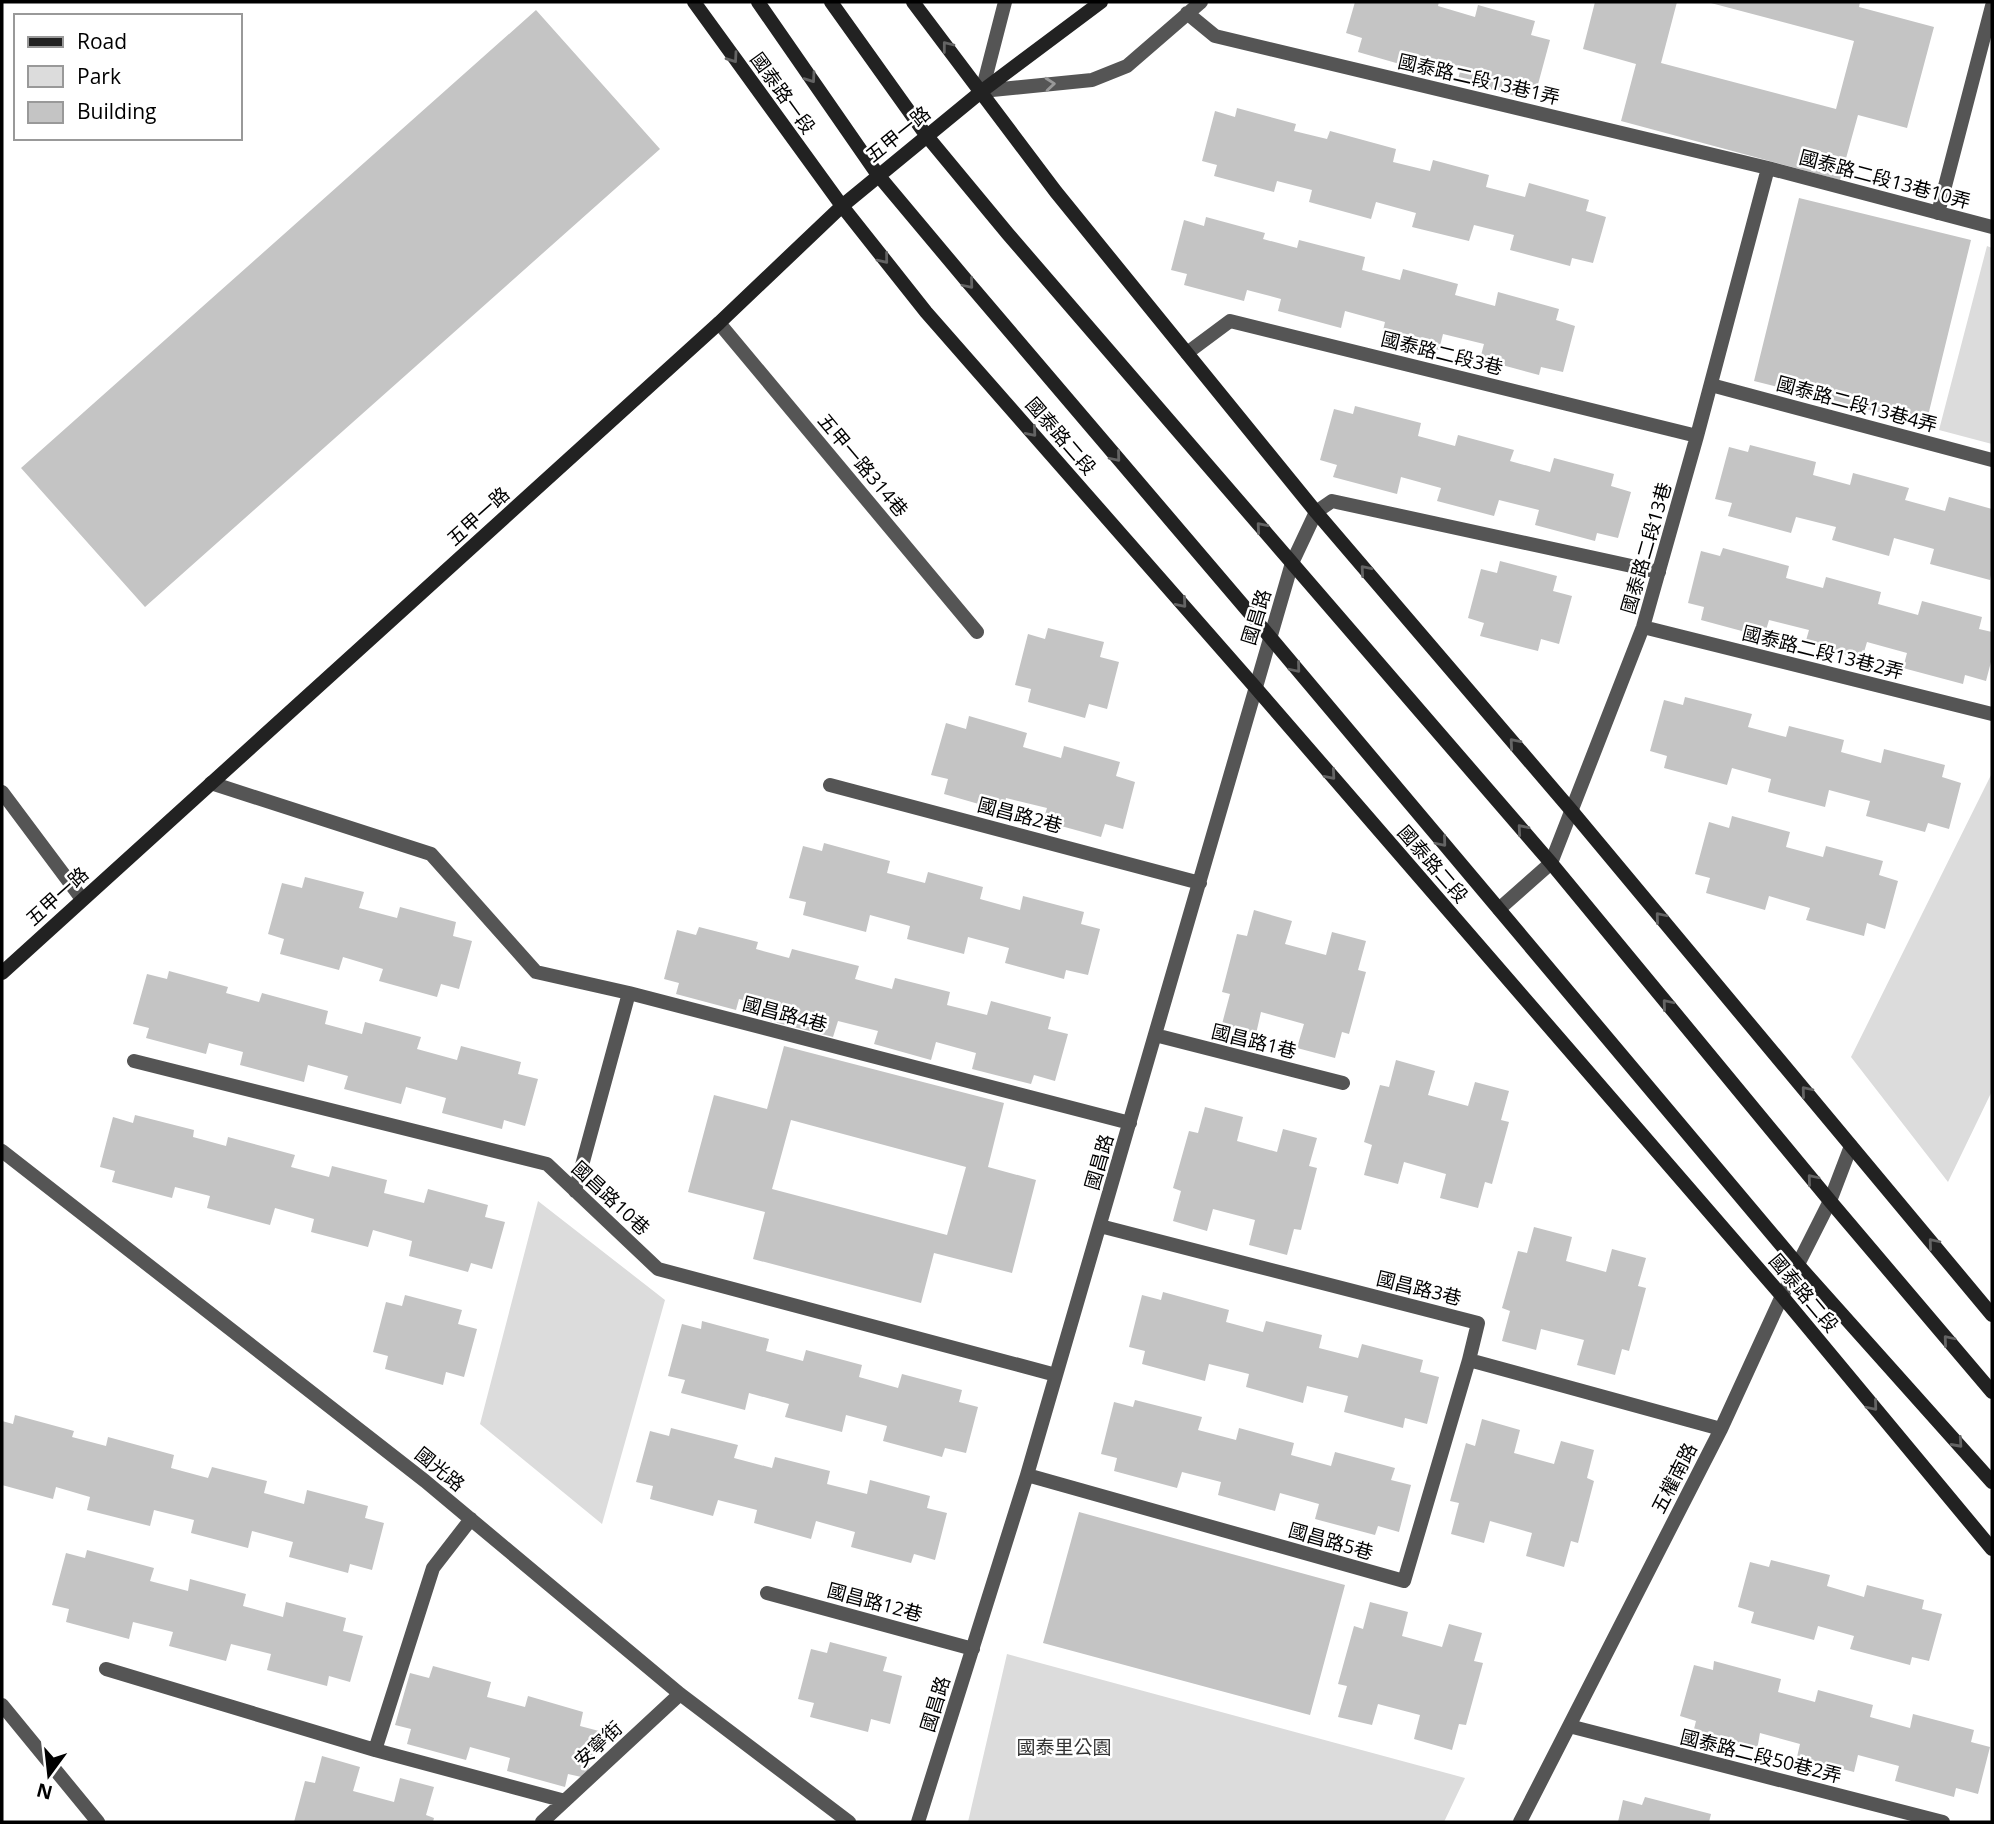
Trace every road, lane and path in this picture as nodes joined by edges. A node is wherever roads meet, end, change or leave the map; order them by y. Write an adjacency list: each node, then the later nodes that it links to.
1 (694, 2): 14 (street, 國泰路一段, one-way to 14)
2 (758, 2): 13 (street, 國泰路一段, one-way to 13)
3 (831, 2): 11 (street)
4 (913, 2): 10 (street, one-way to 4)
5 (1005, 2): 10 (street)
6 (1101, 2): 10 (street, 五甲一路)
7 (1201, 2): 9 (street)
8 (1992, 6): 15 (street)
9 (1187, 13): 10 (street, one-way to 9); 12 (street, 國泰路二段13巷1弄)
10 (982, 91): 11 (street, 五甲一路); 18 (street)
11 (926, 135): 13 (street, 五甲一路); 23 (street, one-way to 11)
12 (1768, 168): 15 (street, 國泰路二段13巷10弄); 19 (street, 國泰路二段13巷)
13 (878, 175): 14 (street, 五甲一路); 27 (street, 國泰路二段, one-way to 27)
14 (842, 206): 17 (street, 五甲一路); 28 (street, 國泰路二段, one-way to 28)
15 (1938, 212): 16 (street, 國泰路二段13巷10弄)
16 (1992, 227)
17 (719, 323): 26 (street, 五甲一路314巷); 30 (street, 五甲一路)
18 (1187, 354): 20 (street, 國泰路二段3巷); 22 (street)
19 (1711, 385): 20 (street, 國泰路二段13巷); 21 (street, 國泰路二段13巷4弄)
20 (1697, 436): 24 (street, 國泰路二段13巷)
21 (1992, 460)
22 (1316, 512): 23 (street, 國昌路); 24 (street); 33 (street, one-way to 22)
23 (1292, 563): 27 (street, 國昌路); 34 (street, one-way to 23)
24 (1659, 572): 25 (street, 國泰路二段13巷)
25 (1643, 627): 29 (street, 國泰路二段13巷2弄); 33 (street, 國泰路二段13巷)
26 (977, 632)
27 (1270, 637): 28 (street, 國昌路); 37 (street, 國泰路二段, one-way to 37)
28 (1255, 687): 35 (street, 國昌路); 50 (street, 國泰路二段, one-way to 50)
29 (1992, 715)
30 (211, 783): 36 (street, 五甲一路); 39 (street, 國昌路4巷)
31 (830, 786): 35 (street, 國昌路2巷)
32 (2, 792): 36 (street)
33 (1571, 810): 34 (street, 國泰路二段13巷); 44 (street, one-way to 33)
34 (1550, 863): 37 (street, 國泰路二段13巷); 47 (street, one-way to 34)
35 (1200, 883): 40 (street, 國昌路)
36 (82, 900): 38 (street, 五甲一路)
37 (1499, 909): 49 (street, 國泰路二段)
38 (2, 973)
39 (629, 993): 43 (street, 國昌路4巷); 46 (street)
40 (1155, 1035): 42 (street, 國昌路1巷); 43 (street, 國昌路)
41 (134, 1061): 46 (street, 國昌路10巷)
42 (1343, 1083)
43 (1130, 1124): 48 (street, 國昌路)
44 (1851, 1146): 47 (street, 五權南路); 51 (street, one-way to 44)
45 (2, 1152): 58 (street, 國光路)
46 (575, 1191): 53 (street, 國昌路10巷)
47 (1830, 1200): 49 (street, 五權南路); 54 (street, one-way to 47)
48 (1100, 1226): 52 (street, 國昌路3巷); 53 (street, 國昌路)
49 (1798, 1265): 50 (street, 五權南路); 57 (street, 國泰路二段, one-way to 57)
50 (1782, 1296): 55 (street, 五權南路); 59 (street, 國泰路二段, one-way to 59)
51 (1992, 1315)
52 (1469, 1360): 55 (street); 56 (street, 國昌路5巷)
53 (1056, 1375): 56 (street, 國昌路)
54 (1992, 1392)
55 (1721, 1429): 65 (street, 五權南路)
56 (1027, 1475): 61 (street, 國昌路)
57 (1992, 1482)
58 (471, 1519): 63 (street, 國光路); 66 (street)
59 (1992, 1549)
60 (767, 1593): 61 (street, 國昌路12巷)
61 (973, 1648): 71 (street, 國昌路)
62 (106, 1669): 66 (street)
63 (680, 1694): 67 (street, 安寧街); 70 (street, 國光路)
64 (2, 1705): 68 (street)
65 (1569, 1726): 72 (street, 五權南路); 73 (street, 國泰路二段50巷2弄)
66 (375, 1750): 67 (street)
67 (565, 1801): 69 (street, 安寧街)
68 (98, 1822)
69 (542, 1822)
70 (849, 1822)
71 (918, 1822)
72 (1520, 1822)
73 (1943, 1822)

